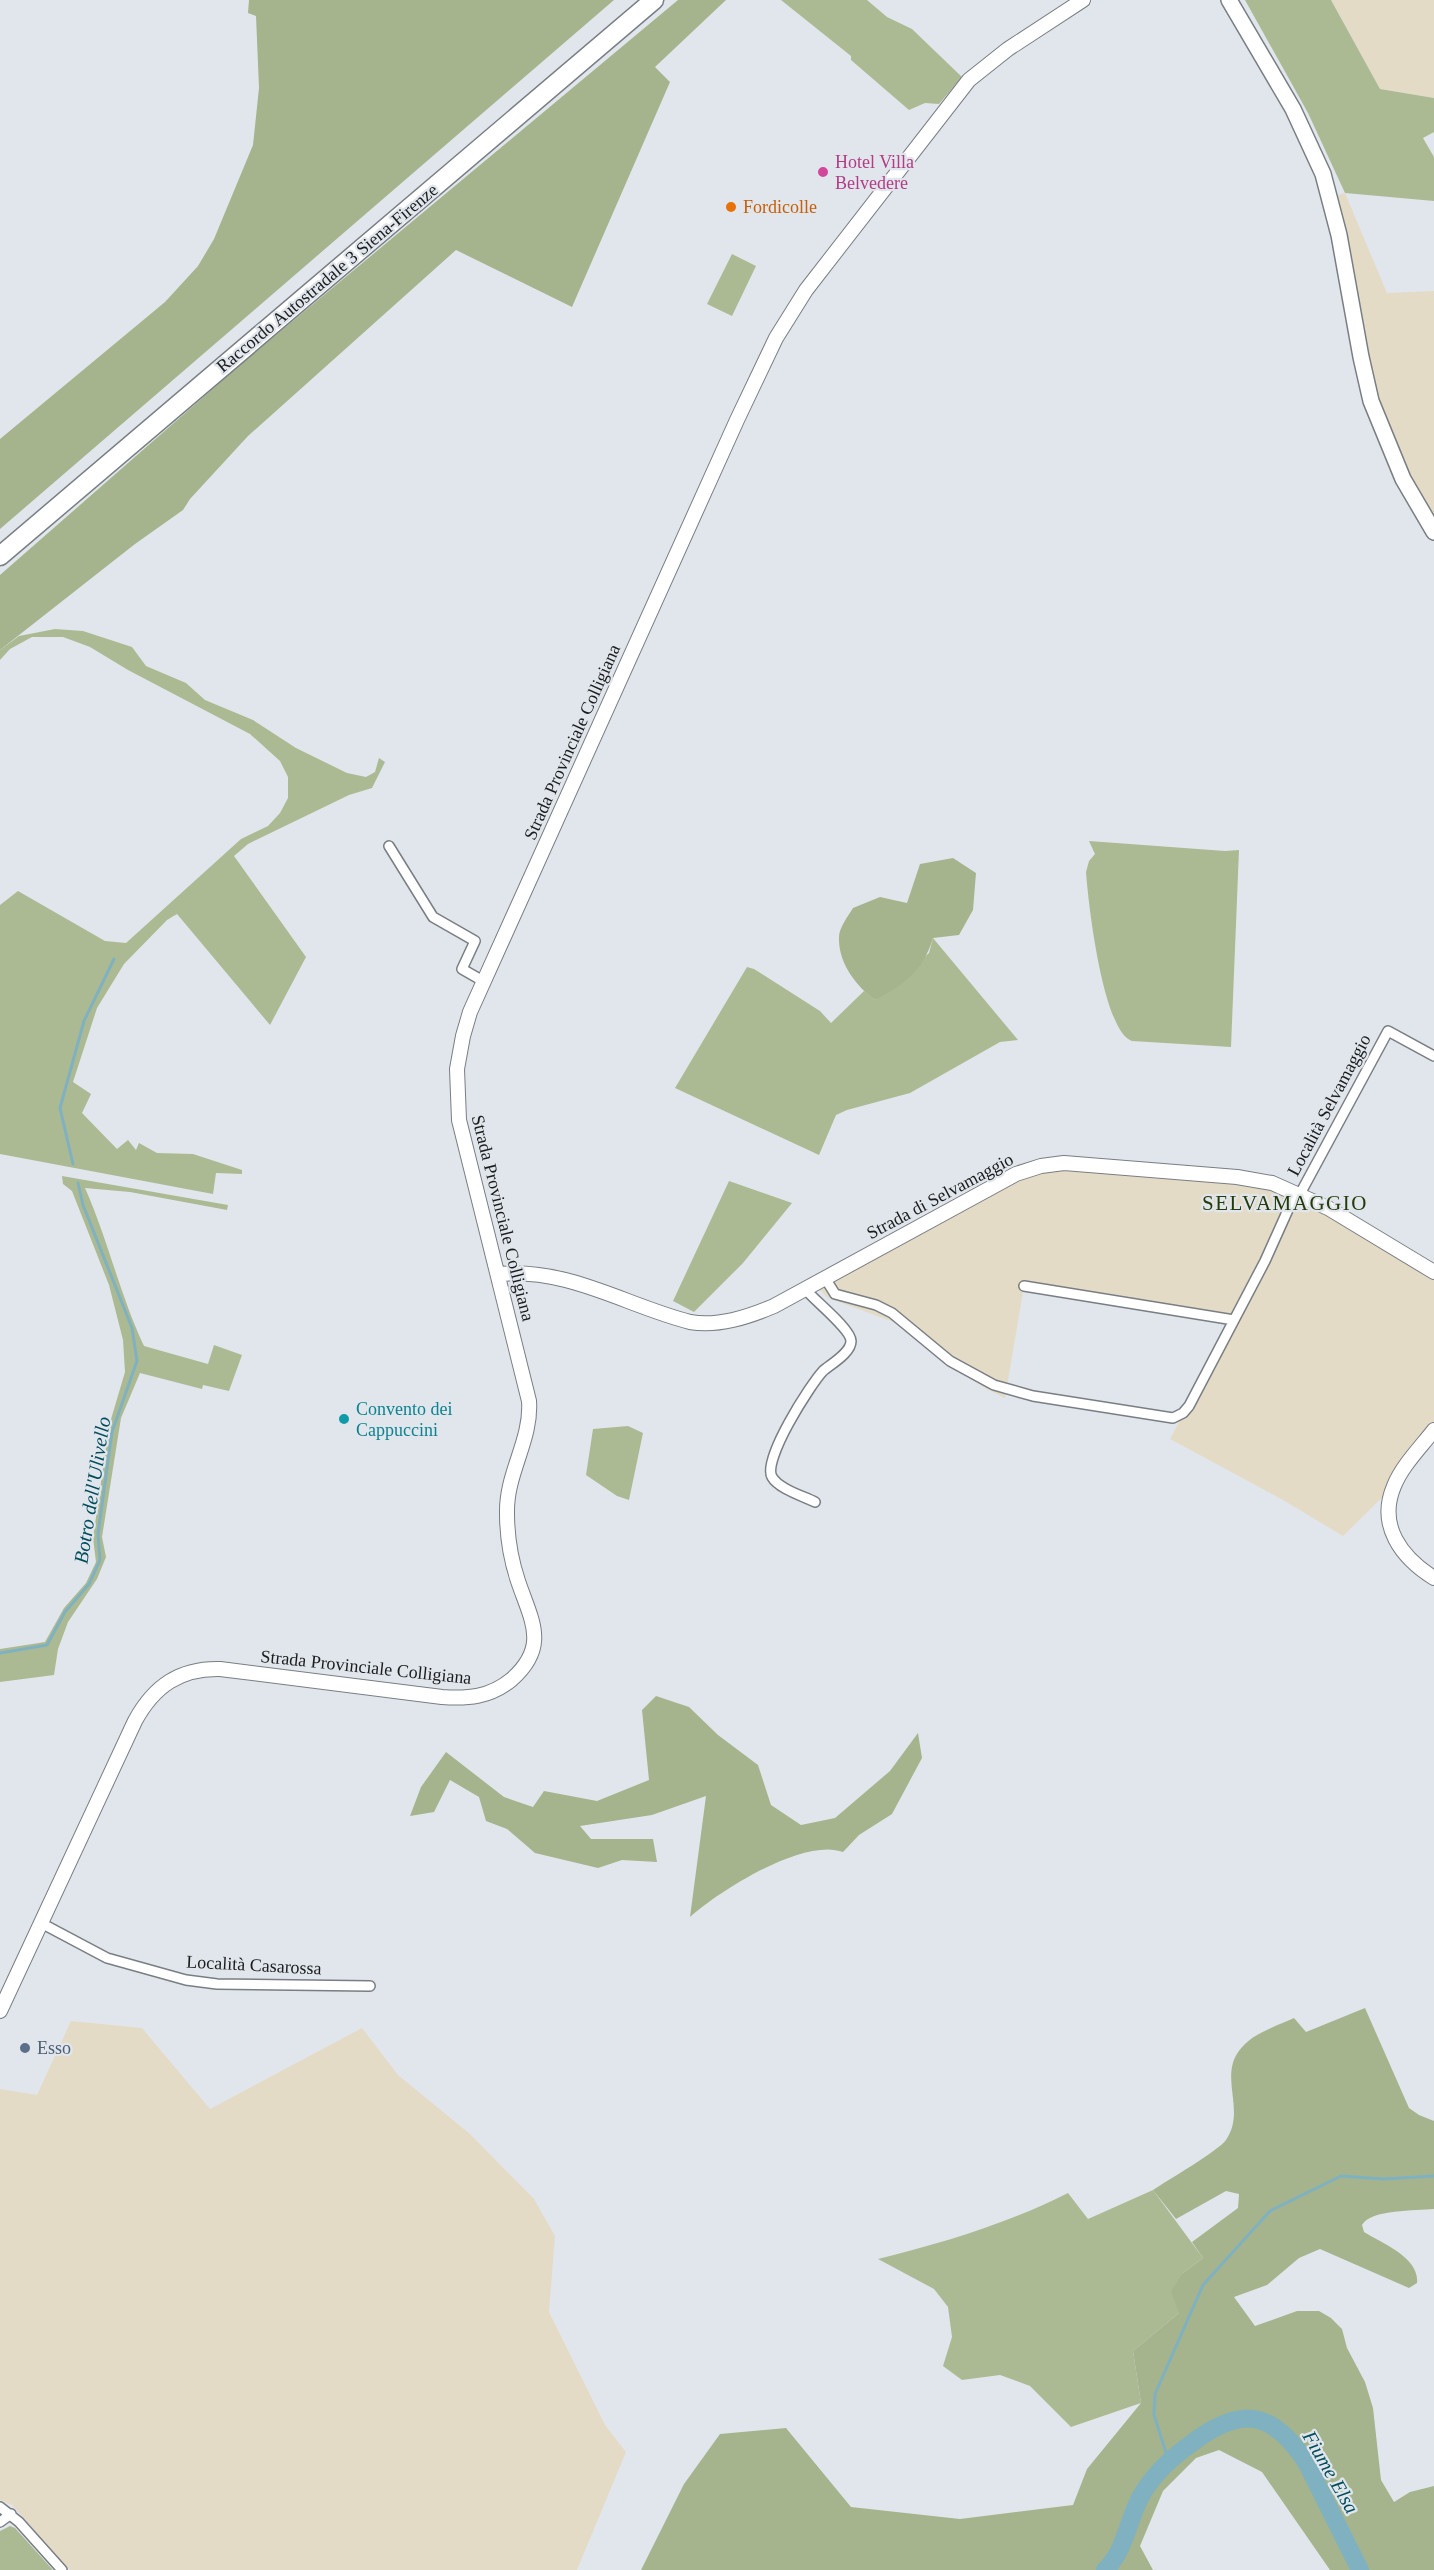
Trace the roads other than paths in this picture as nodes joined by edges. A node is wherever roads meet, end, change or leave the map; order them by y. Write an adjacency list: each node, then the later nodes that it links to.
1 (1083, 0): 8 (main road, Strada Provinciale Colligiana)
2 (649, 1): 5 (highway, Raccordo Autostradale 3 Siena-Firenze); 6 (highway, Raccordo Autostradale 3 Siena-Firenze)
3 (1231, 2): 4 (main road)
4 (1434, 532)
5 (0, 540)
6 (0, 556)
7 (389, 846): 8 (street)
8 (483, 981): 12 (main road, Strada Provinciale Colligiana)
9 (1434, 1056): 10 (street, Località Selvamaggio)
10 (1298, 1193): 11 (main road, Strada di Selvamaggio); 13 (main road, Strada di Selvamaggio); 16 (street, Località Selvamaggio)
11 (1434, 1272)
12 (498, 1274): 15 (main road, Strada di Selvamaggio); 20 (main road, Strada Provinciale Colligiana)
13 (825, 1278): 15 (main road, Strada di Selvamaggio); 16 (street, Località Selvamaggio)
14 (1024, 1286): 16 (street)
15 (805, 1289): 18 (street)
16 (1234, 1320)
17 (1434, 1430): 19 (main road)
18 (815, 1502)
19 (1434, 1578)
20 (41, 1923): 21 (street, Località Casarossa); 22 (main road, Strada Provinciale Colligiana)
21 (370, 1986)
22 (0, 2011)
23 (0, 2507): 24 (street)
24 (11, 2514): 25 (street); 26 (street)
25 (0, 2522)
26 (62, 2570)

